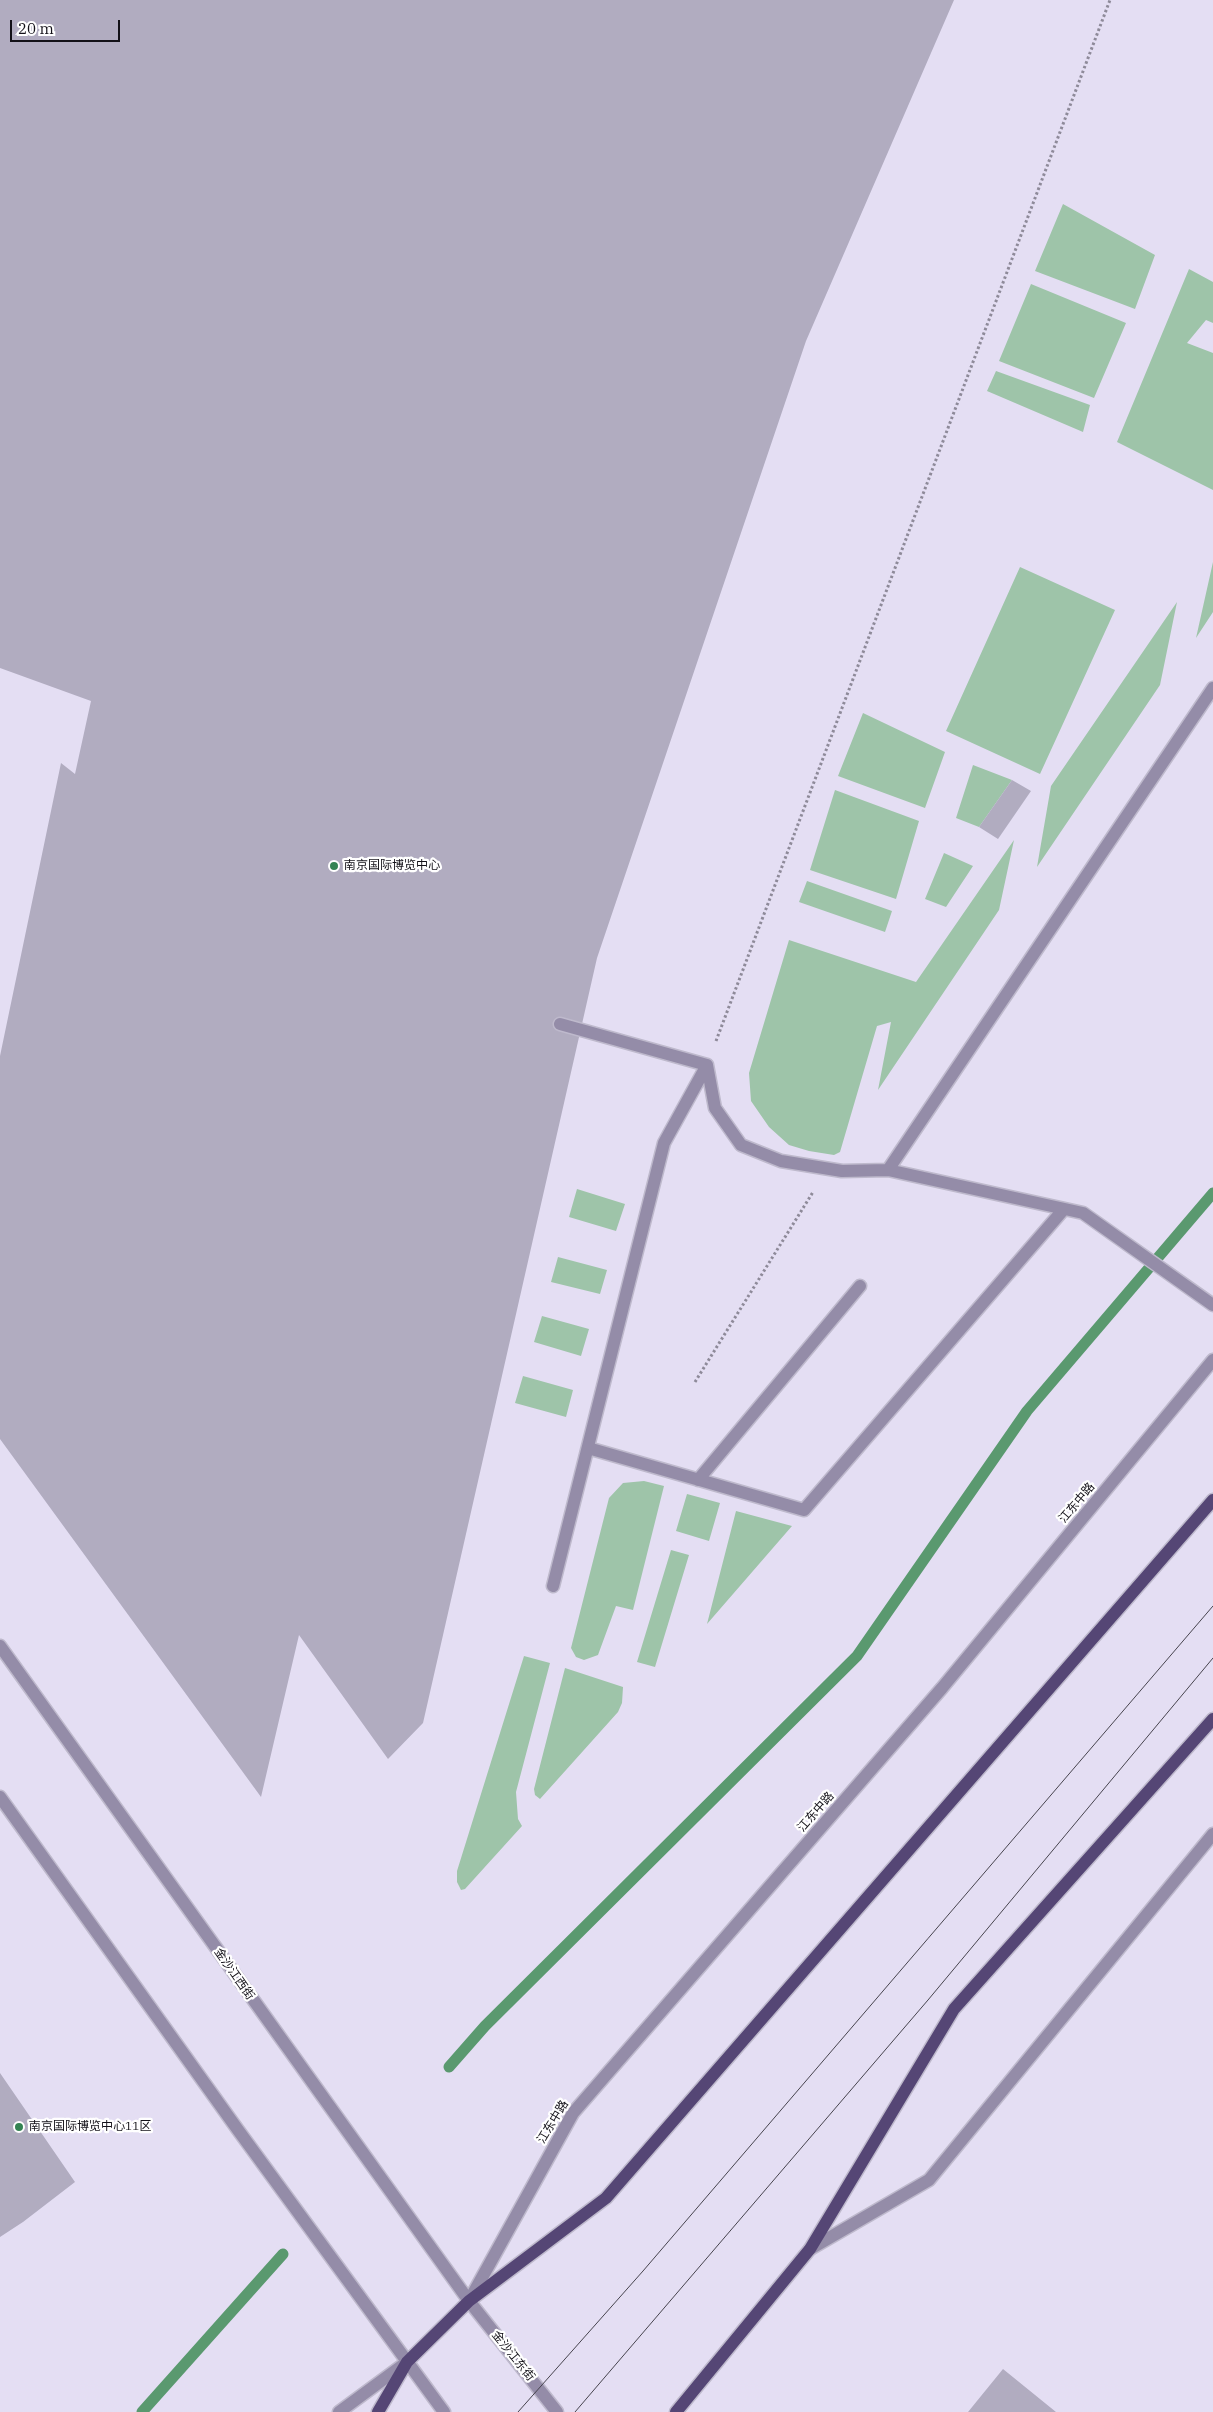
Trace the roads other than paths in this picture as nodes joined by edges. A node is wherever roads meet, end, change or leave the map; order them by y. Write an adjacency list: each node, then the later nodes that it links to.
1 (1213, 688): 4 (street)
2 (560, 1024): 3 (street)
3 (707, 1065): 4 (street); 9 (street)
4 (888, 1170): 5 (street)
5 (1064, 1209): 7 (street); 10 (street)
6 (860, 1286): 10 (street)
7 (1213, 1305)
8 (1213, 1360): 18 (street, 江东中路)
9 (588, 1448): 10 (street); 12 (street)
10 (698, 1480)
11 (1213, 1500): 18 (main road, 江东中路)
12 (554, 1586)
13 (0, 1646): 18 (street, 金沙江西街)
14 (1213, 1718): 17 (main road)
15 (0, 1796): 19 (street)
16 (1213, 1834): 17 (street)
17 (810, 2249): 24 (main road)
18 (469, 2301): 19 (main road, 江东中路); 23 (street, 金沙江东街)
19 (407, 2362): 20 (street, 江东中路); 21 (main road, 江东中路); 22 (street)
20 (339, 2412)
21 (378, 2412)
22 (444, 2412)
23 (556, 2412)
24 (676, 2412)

